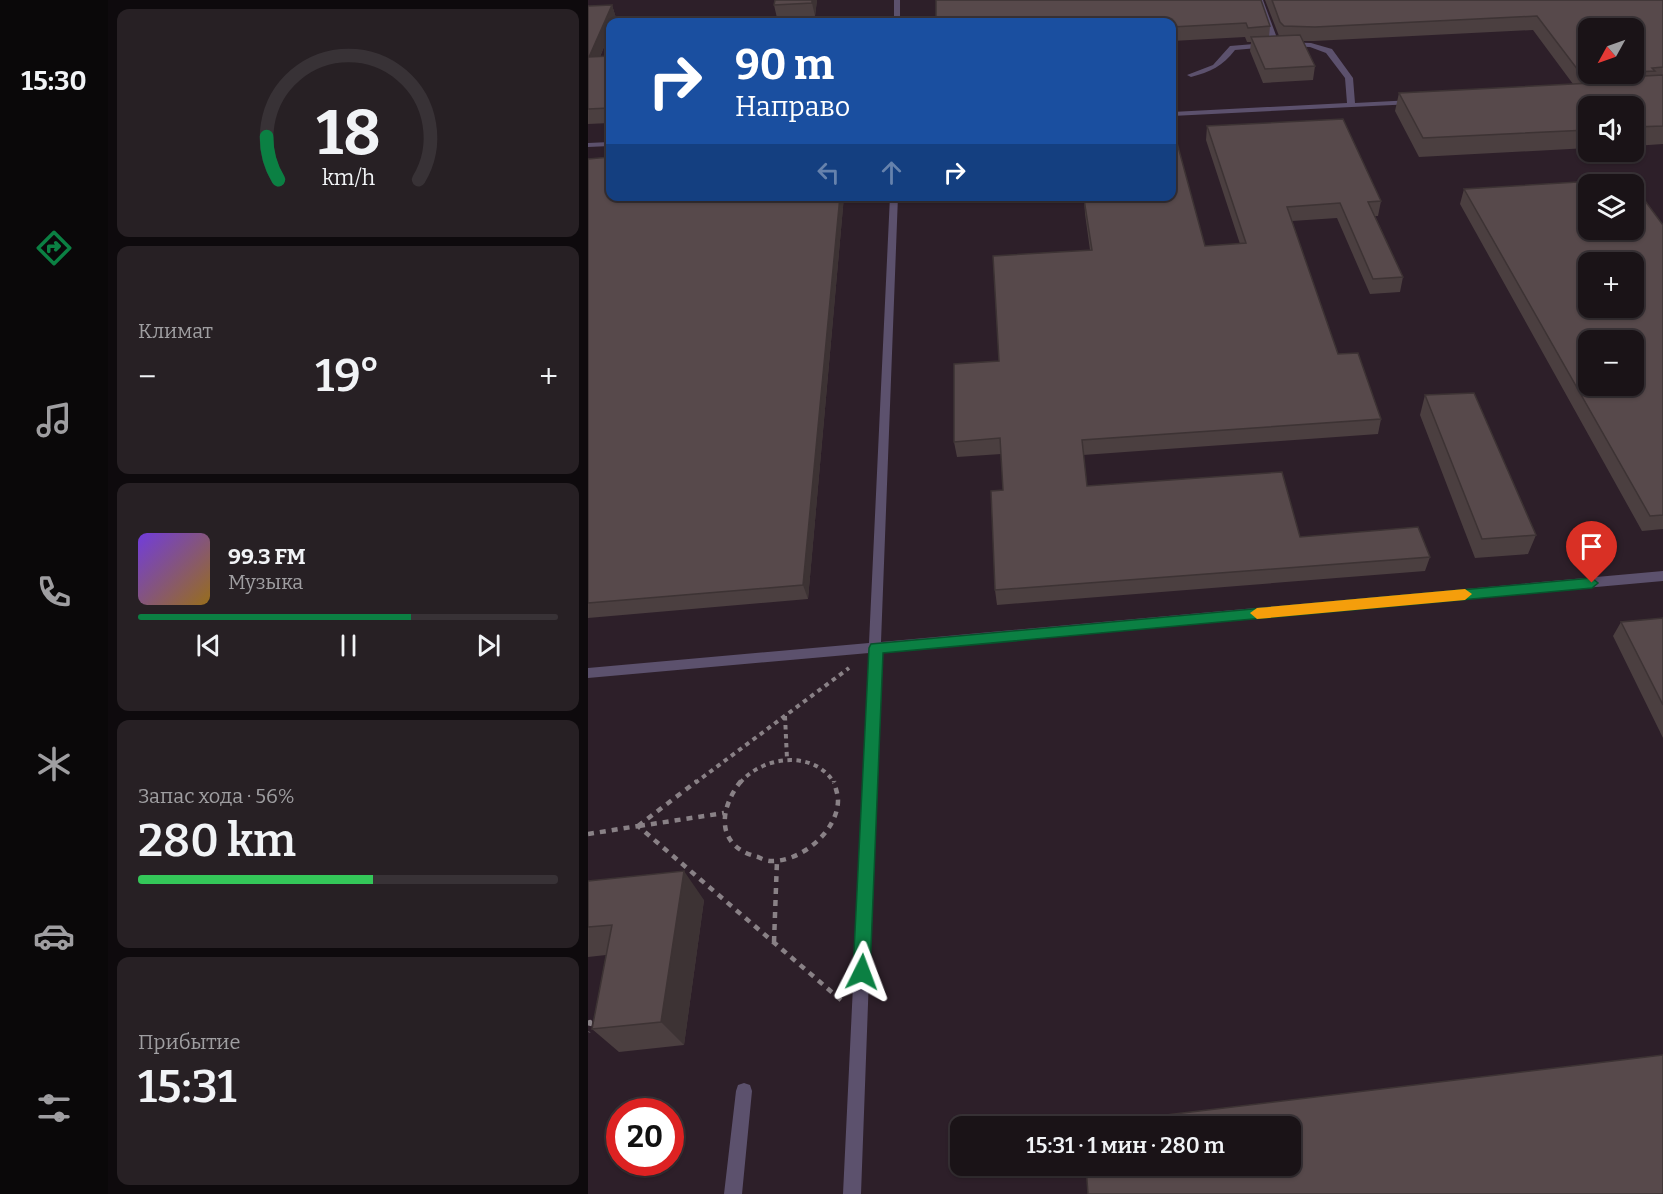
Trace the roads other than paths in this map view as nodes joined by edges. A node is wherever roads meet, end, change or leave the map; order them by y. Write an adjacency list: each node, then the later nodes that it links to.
1 (897, 0): 3 (lane)
2 (1260, 0): 4 (lane)
3 (897, 18)
4 (1280, 44): 5 (lane); 7 (lane)
5 (1191, 75)
6 (1419, 102): 7 (lane)
7 (1351, 105): 8 (lane)
8 (1176, 114)
9 (606, 144): 10 (lane)
10 (588, 145)
11 (894, 201): 13 (lane)
12 (1663, 576): 13 (lane)
13 (876, 648): 14 (lane); 17 (lane)
14 (588, 673)
15 (744, 1090): 16 (lane)
16 (733, 1194)
17 (852, 1194)

